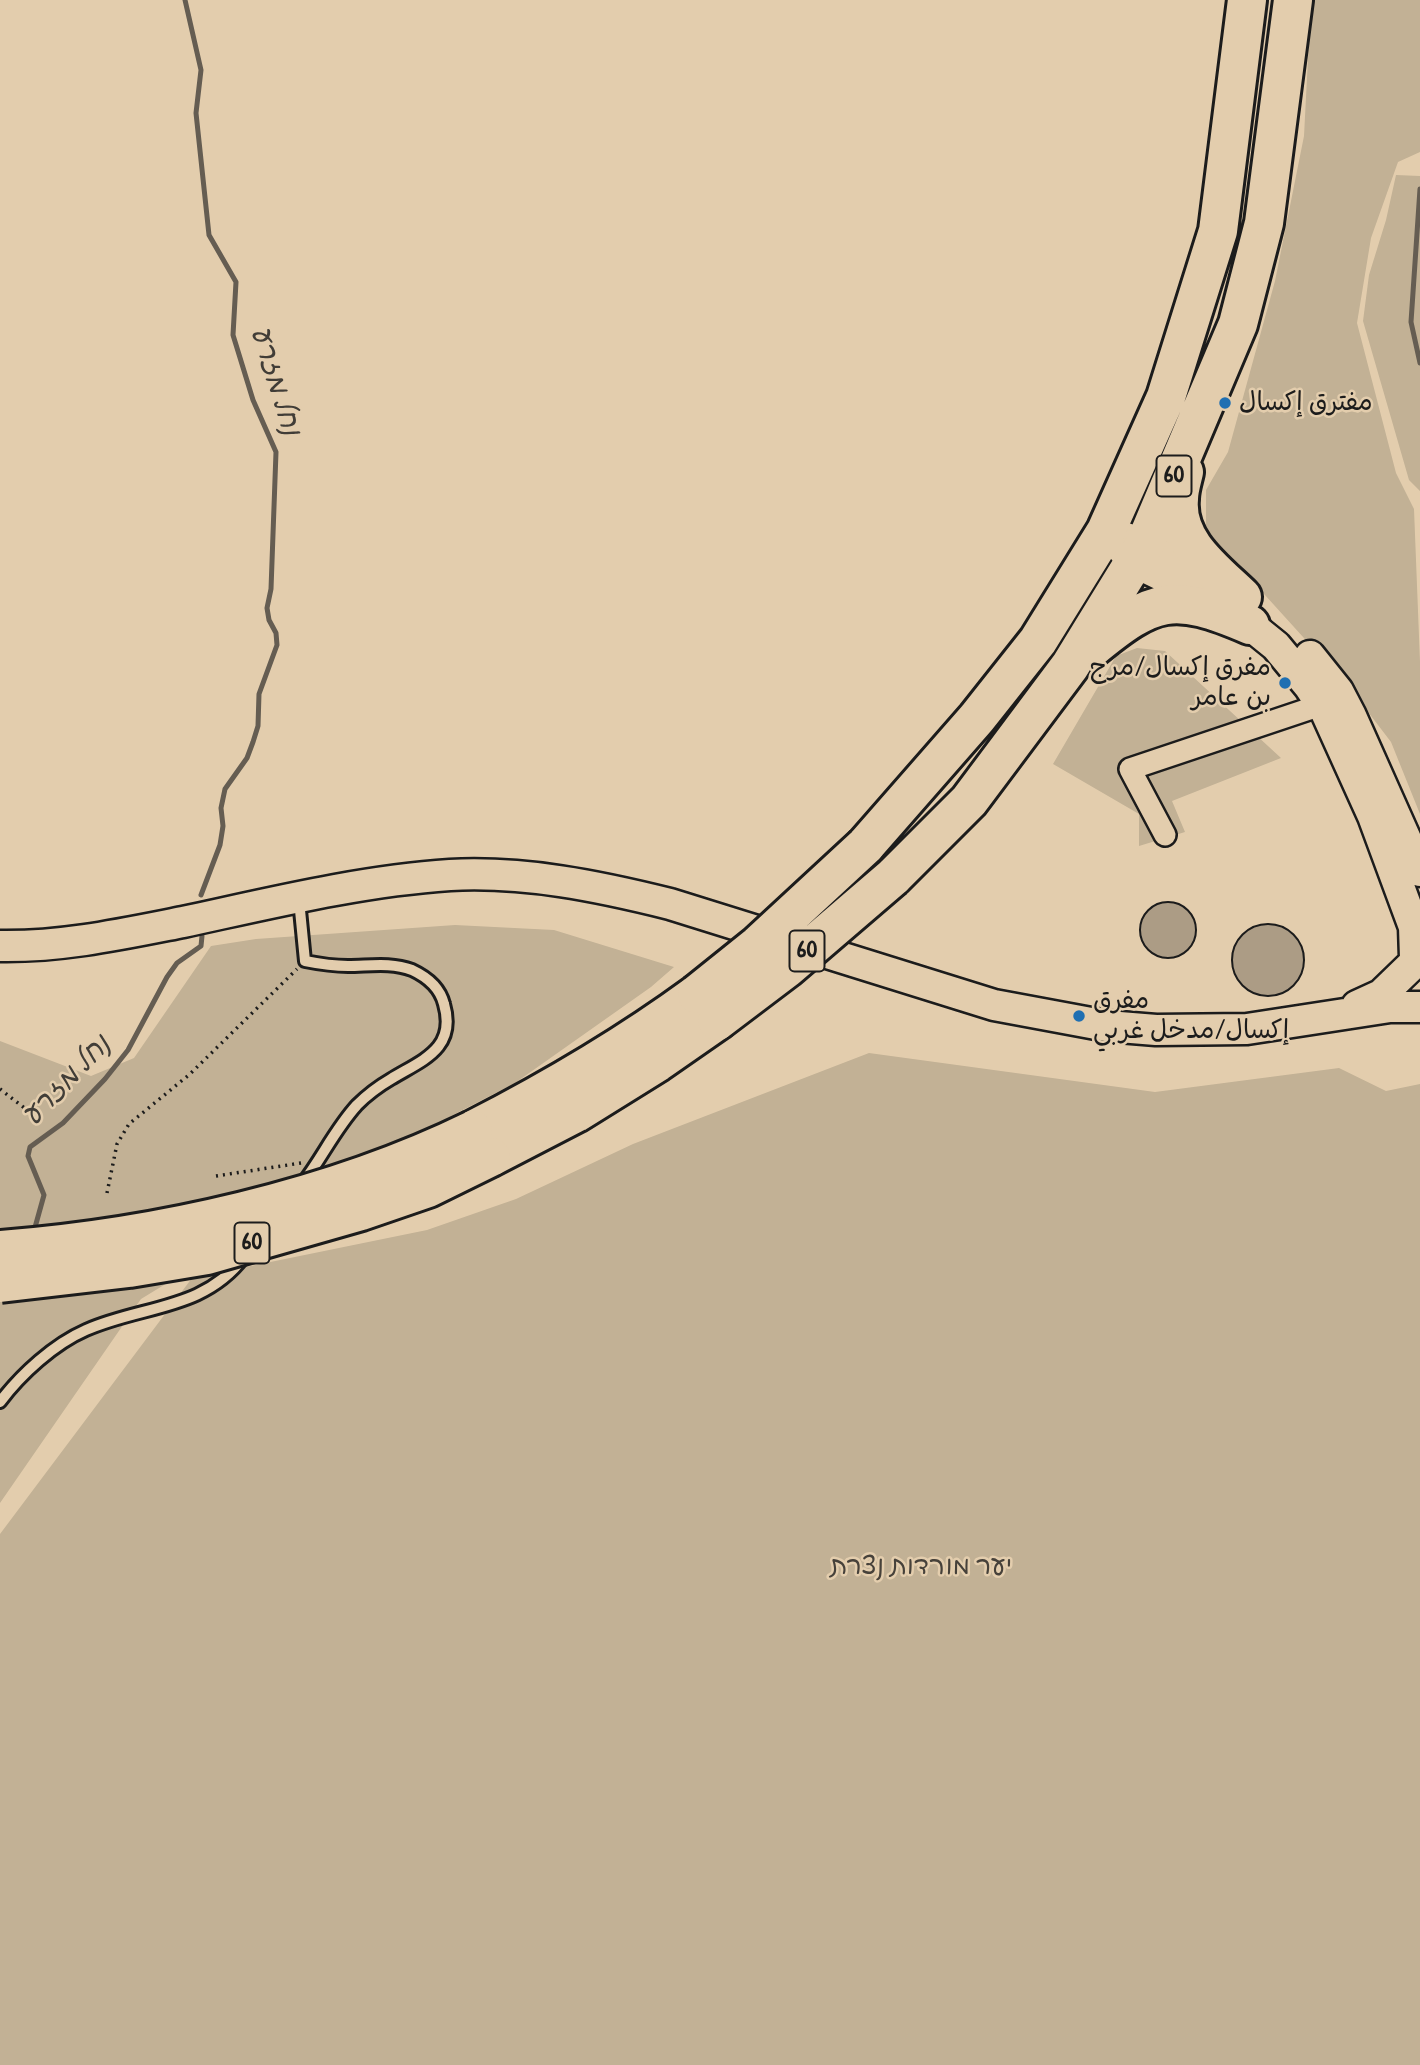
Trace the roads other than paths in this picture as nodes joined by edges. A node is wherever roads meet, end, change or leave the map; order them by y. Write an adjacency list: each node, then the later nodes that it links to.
1 (1247, 0): 4 (highway, 60)
2 (1293, 0): 3 (highway, 60)
3 (1189, 440): 5 (highway, 60); 6 (highway)
4 (1106, 531): 5 (main road); 15 (highway, 60, bridge)
5 (1140, 553): 6 (main road); 7 (highway, 60)
6 (1246, 611): 7 (highway); 8 (main road); 10 (main road)
7 (1070, 666): 15 (highway, 60, bridge)
8 (1321, 705): 9 (street); 13 (main road)
9 (1165, 835)
10 (1420, 871)
11 (299, 898): 12 (main road); 17 (main road); 19 (lane)
12 (0, 946)
13 (1416, 958): 14 (main road); 17 (main road)
14 (1420, 999)
15 (707, 1007): 18 (highway, 60)
16 (1420, 1007): 17 (main road)
17 (1327, 1017)
18 (482, 1144): 21 (highway, 60, bridge); 22 (highway, 60, bridge)
19 (278, 1213)
20 (270, 1224): 23 (lane)
21 (0, 1250)
22 (0, 1283)
23 (0, 1402)

